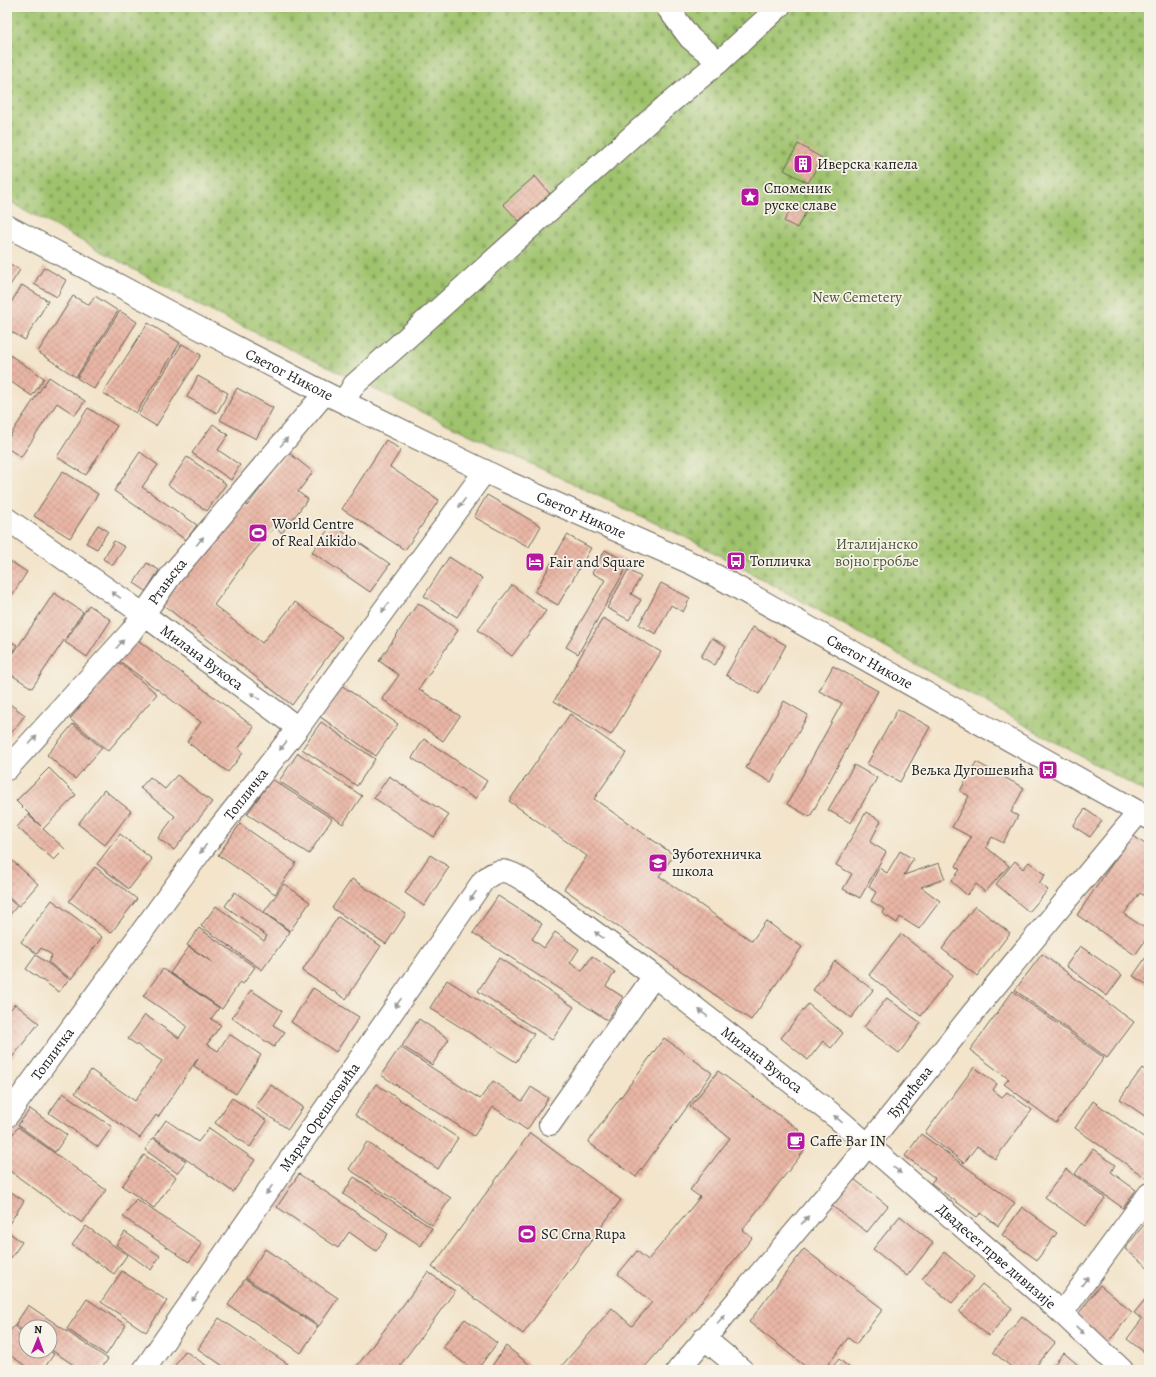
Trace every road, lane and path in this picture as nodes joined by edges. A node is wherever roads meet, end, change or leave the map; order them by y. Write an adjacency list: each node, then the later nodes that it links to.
1 (667, 7): 3 (street)
2 (779, 7): 3 (street, Ртањска)
3 (719, 62): 5 (street, Ртањска)
4 (7, 226): 5 (street, Светог Николе)
5 (335, 397): 6 (street, Светог Николе); 8 (street, Ртањска, one-way to 5)
6 (485, 471): 9 (street, Топличка, one-way to 9); 11 (street, Светог Николе)
7 (7, 519): 8 (street, Милана Вукоса, one-way to 7)
8 (143, 614): 9 (street, Милана Вукоса, one-way to 8); 10 (street, Ртањска, one-way to 8)
9 (298, 728): 14 (street, Топличка, one-way to 14)
10 (7, 769)
11 (1144, 815): 16 (street, Ђурићева)
12 (500, 871): 13 (street, Милана Вукоса, one-way to 12); 20 (street, Марка Орешковића, one-way to 20)
13 (654, 976): 15 (street); 16 (street, Милана Вукоса, one-way to 13)
14 (7, 1116)
15 (550, 1124)
16 (868, 1145): 18 (street, Двадесет прве дивизије, one-way to 18); 19 (street, Ђурићева, one-way to 16)
17 (1149, 1194): 18 (street, one-way to 17)
18 (1062, 1313): 23 (street, Двадесет прве дивизије, one-way to 23)
19 (704, 1338): 21 (street, Ђурићева); 22 (street)
20 (144, 1370)
21 (678, 1370)
22 (742, 1370)
23 (1122, 1370)

